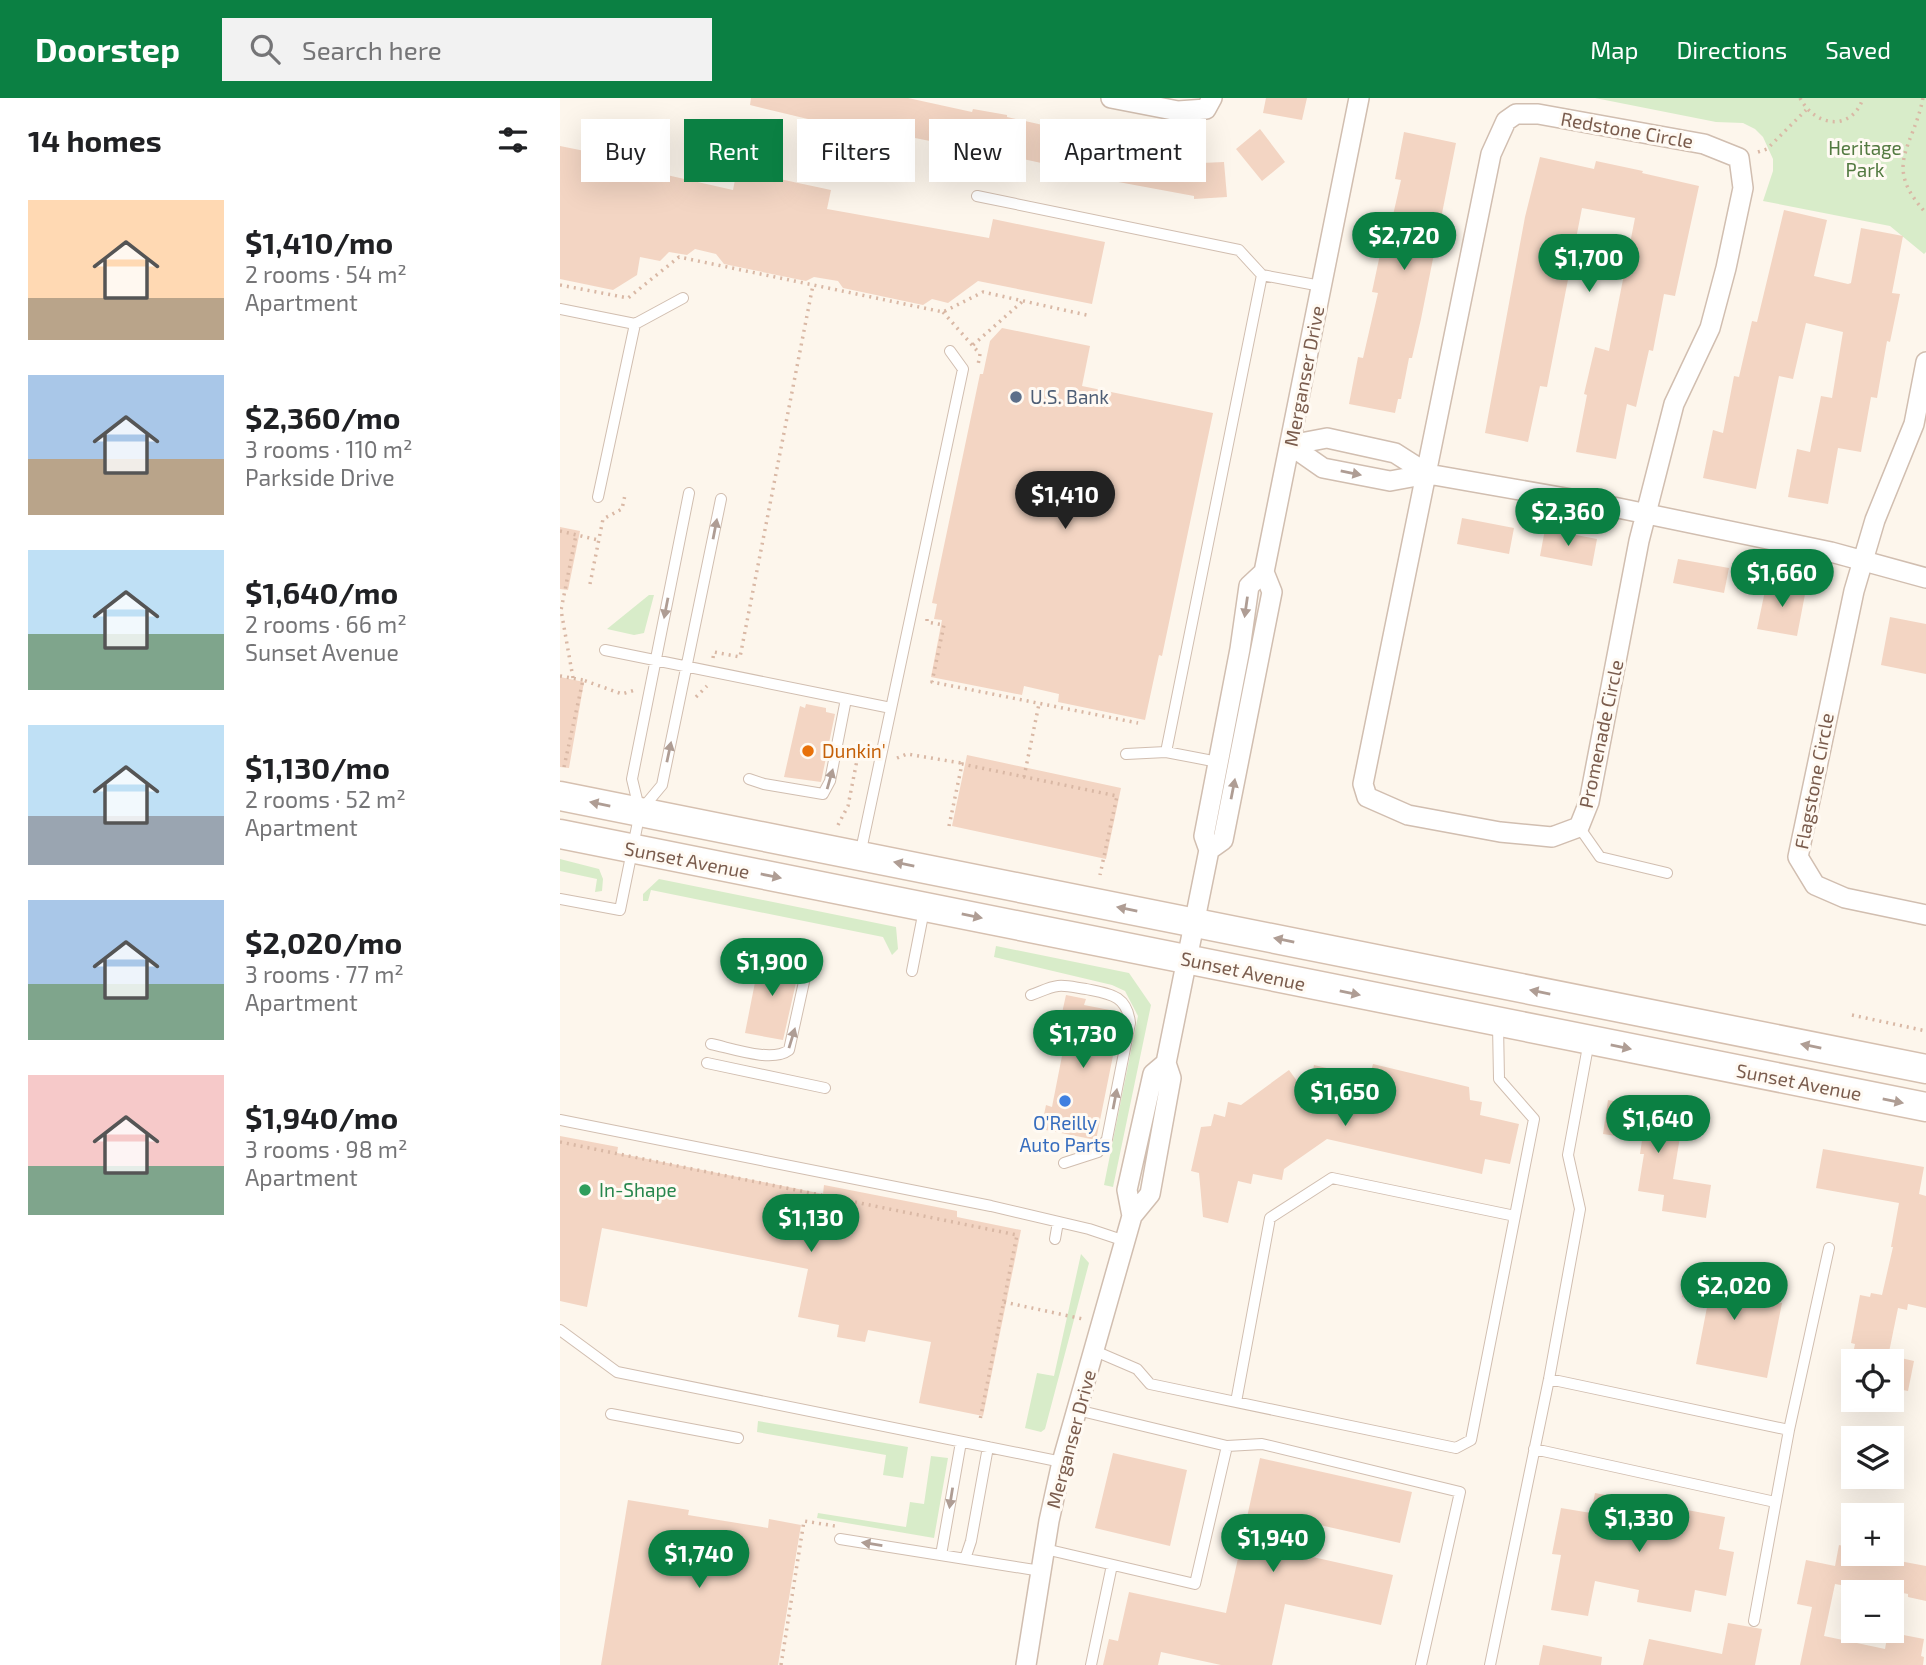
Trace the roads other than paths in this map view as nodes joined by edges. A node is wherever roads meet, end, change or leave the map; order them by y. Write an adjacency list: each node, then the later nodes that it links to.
1 (1111, 98): 2 (street)
2 (1212, 98)
3 (1359, 98): 6 (street, Merganser Drive)
4 (976, 196): 5 (lane)
5 (1262, 275): 6 (lane); 26 (lane)
6 (1321, 286): 12 (street, Merganser Drive)
7 (682, 298): 9 (lane)
8 (560, 309): 9 (lane)
9 (635, 324): 15 (lane)
10 (950, 351): 25 (lane)
11 (1926, 362): 18 (street, Flagstone Circle)
12 (1290, 446): 13 (street, one-way to 13); 13 (street); 19 (street, Merganser Drive)
13 (1428, 474): 17 (street); 17 (street, Redstone Circle); 32 (street, Promenade Circle)
14 (689, 493): 22 (lane, one-way to 22)
15 (598, 497)
16 (721, 499): 23 (lane, one-way to 16)
17 (1647, 513): 18 (street); 32 (street, Promenade Circle)
18 (1862, 560): 20 (street); 40 (street, Flagstone Circle)
19 (1264, 572): 28 (street, Merganser Drive, one-way to 28); 35 (street, Merganser Drive, one-way to 19)
20 (1926, 579)
21 (606, 650): 22 (lane)
22 (656, 660): 23 (lane); 31 (lane)
23 (687, 666): 24 (lane); 31 (lane, one-way to 23)
24 (846, 699): 25 (lane); 29 (lane, one-way to 24)
25 (891, 708): 36 (lane)
26 (1166, 752): 27 (lane); 28 (lane)
27 (1126, 754)
28 (1217, 762): 35 (street, Merganser Drive)
29 (749, 779)
30 (560, 796): 31 (main road, Sunset Avenue, one-way to 30)
31 (639, 812): 34 (lane); 36 (main road, Sunset Avenue)
32 (1579, 827): 37 (lane)
33 (560, 834): 34 (main road, Sunset Avenue)
34 (632, 849): 38 (lane); 39 (main road, Sunset Avenue, one-way to 39)
35 (1209, 850): 41 (street, Merganser Drive)
36 (860, 855): 41 (main road, Sunset Avenue, one-way to 36)
37 (1667, 873)
38 (560, 899)
39 (925, 906): 43 (main road, Sunset Avenue, one-way to 43); 44 (lane)
40 (1926, 915)
41 (1194, 921): 43 (street, Merganser Drive); 50 (main road, Sunset Avenue, one-way to 41)
42 (811, 950): 48 (lane, one-way to 42)
43 (1187, 959): 46 (main road, Sunset Avenue, one-way to 46); 58 (street, Merganser Drive)
44 (912, 971)
45 (1031, 995): 54 (lane, one-way to 45)
46 (1498, 1023): 47 (main road, Sunset Avenue); 55 (lane)
47 (1589, 1040): 52 (main road, Sunset Avenue, one-way to 52); 62 (lane)
48 (711, 1044)
49 (707, 1063): 51 (lane)
50 (1926, 1069)
51 (825, 1088)
52 (1926, 1107)
53 (560, 1120): 56 (lane)
54 (1064, 1163)
55 (1515, 1216): 63 (lane); 63 (lane)
56 (1058, 1222): 57 (lane); 58 (lane)
57 (1055, 1239)
58 (1125, 1241): 61 (street, Merganser Drive)
59 (1829, 1248): 66 (lane)
60 (560, 1331): 68 (lane)
61 (1095, 1351): 63 (lane); 64 (street, Merganser Drive)
62 (1549, 1379): 66 (lane); 71 (lane)
63 (1236, 1402)
64 (1077, 1410): 70 (lane); 72 (street, Merganser Drive)
65 (611, 1414): 67 (lane)
66 (1789, 1430): 73 (lane)
67 (738, 1438)
68 (961, 1442): 69 (lane); 76 (lane, one-way to 76)
69 (988, 1447): 72 (lane); 77 (lane)
70 (1227, 1447): 78 (lane); 83 (lane)
71 (1534, 1449): 73 (lane); 84 (lane)
72 (1062, 1462): 75 (street, Merganser Drive)
73 (1775, 1502): 80 (lane)
74 (840, 1539): 76 (lane, one-way to 74)
75 (1045, 1549): 78 (lane); 79 (street, Merganser Drive)
76 (941, 1555): 77 (lane)
77 (965, 1559): 79 (lane)
78 (1112, 1564): 82 (lane)
79 (1041, 1571): 81 (street, Merganser Drive)
80 (1754, 1621)
81 (1026, 1665)
82 (1091, 1665)
83 (1422, 1665)
84 (1490, 1665)

